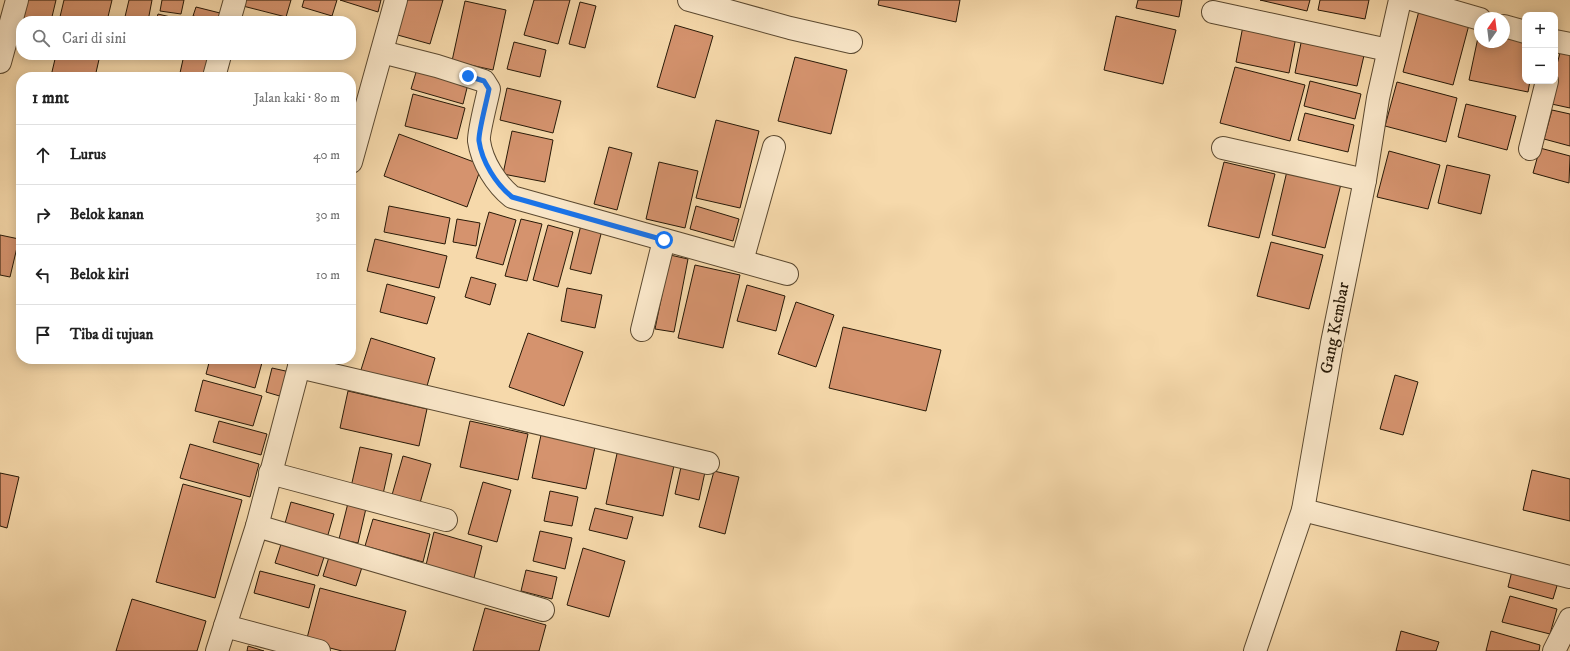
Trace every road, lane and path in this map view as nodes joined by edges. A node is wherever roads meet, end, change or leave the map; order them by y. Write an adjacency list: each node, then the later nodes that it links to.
1 (17, 0): 16 (street)
2 (235, 0): 8 (street)
3 (396, 0): 14 (street)
4 (689, 0): 12 (street)
5 (1400, 0): 13 (street, Gang Kembar)
6 (1414, 0): 9 (street)
7 (1213, 12): 13 (street)
8 (230, 16)
9 (1474, 17)
10 (1510, 28): 11 (street)
11 (1522, 31)
12 (851, 42)
13 (1388, 50): 23 (street, Gang Kembar)
14 (382, 52): 19 (street); 24 (street)
15 (219, 60): 17 (street)
16 (0, 62)
17 (215, 72)
18 (1546, 84): 22 (street)
19 (356, 144)
20 (774, 148): 25 (street)
21 (1223, 148): 23 (street)
22 (1530, 149)
23 (1365, 180): 32 (street, Gang Kembar)
24 (664, 240): 25 (street); 27 (street)
25 (742, 261): 26 (street)
26 (787, 274)
27 (642, 330)
28 (300, 364): 31 (street)
29 (304, 364): 30 (street)
30 (708, 463)
31 (270, 473): 33 (street); 34 (street)
32 (1303, 510): 35 (street); 41 (street, Gang Kembar)
33 (446, 520)
34 (257, 526): 36 (street); 38 (street)
35 (1570, 577)
36 (543, 610)
37 (1570, 619): 42 (street)
38 (225, 626): 39 (street); 40 (street)
39 (217, 651)
40 (319, 651)
41 (1255, 651)
42 (1554, 651)

